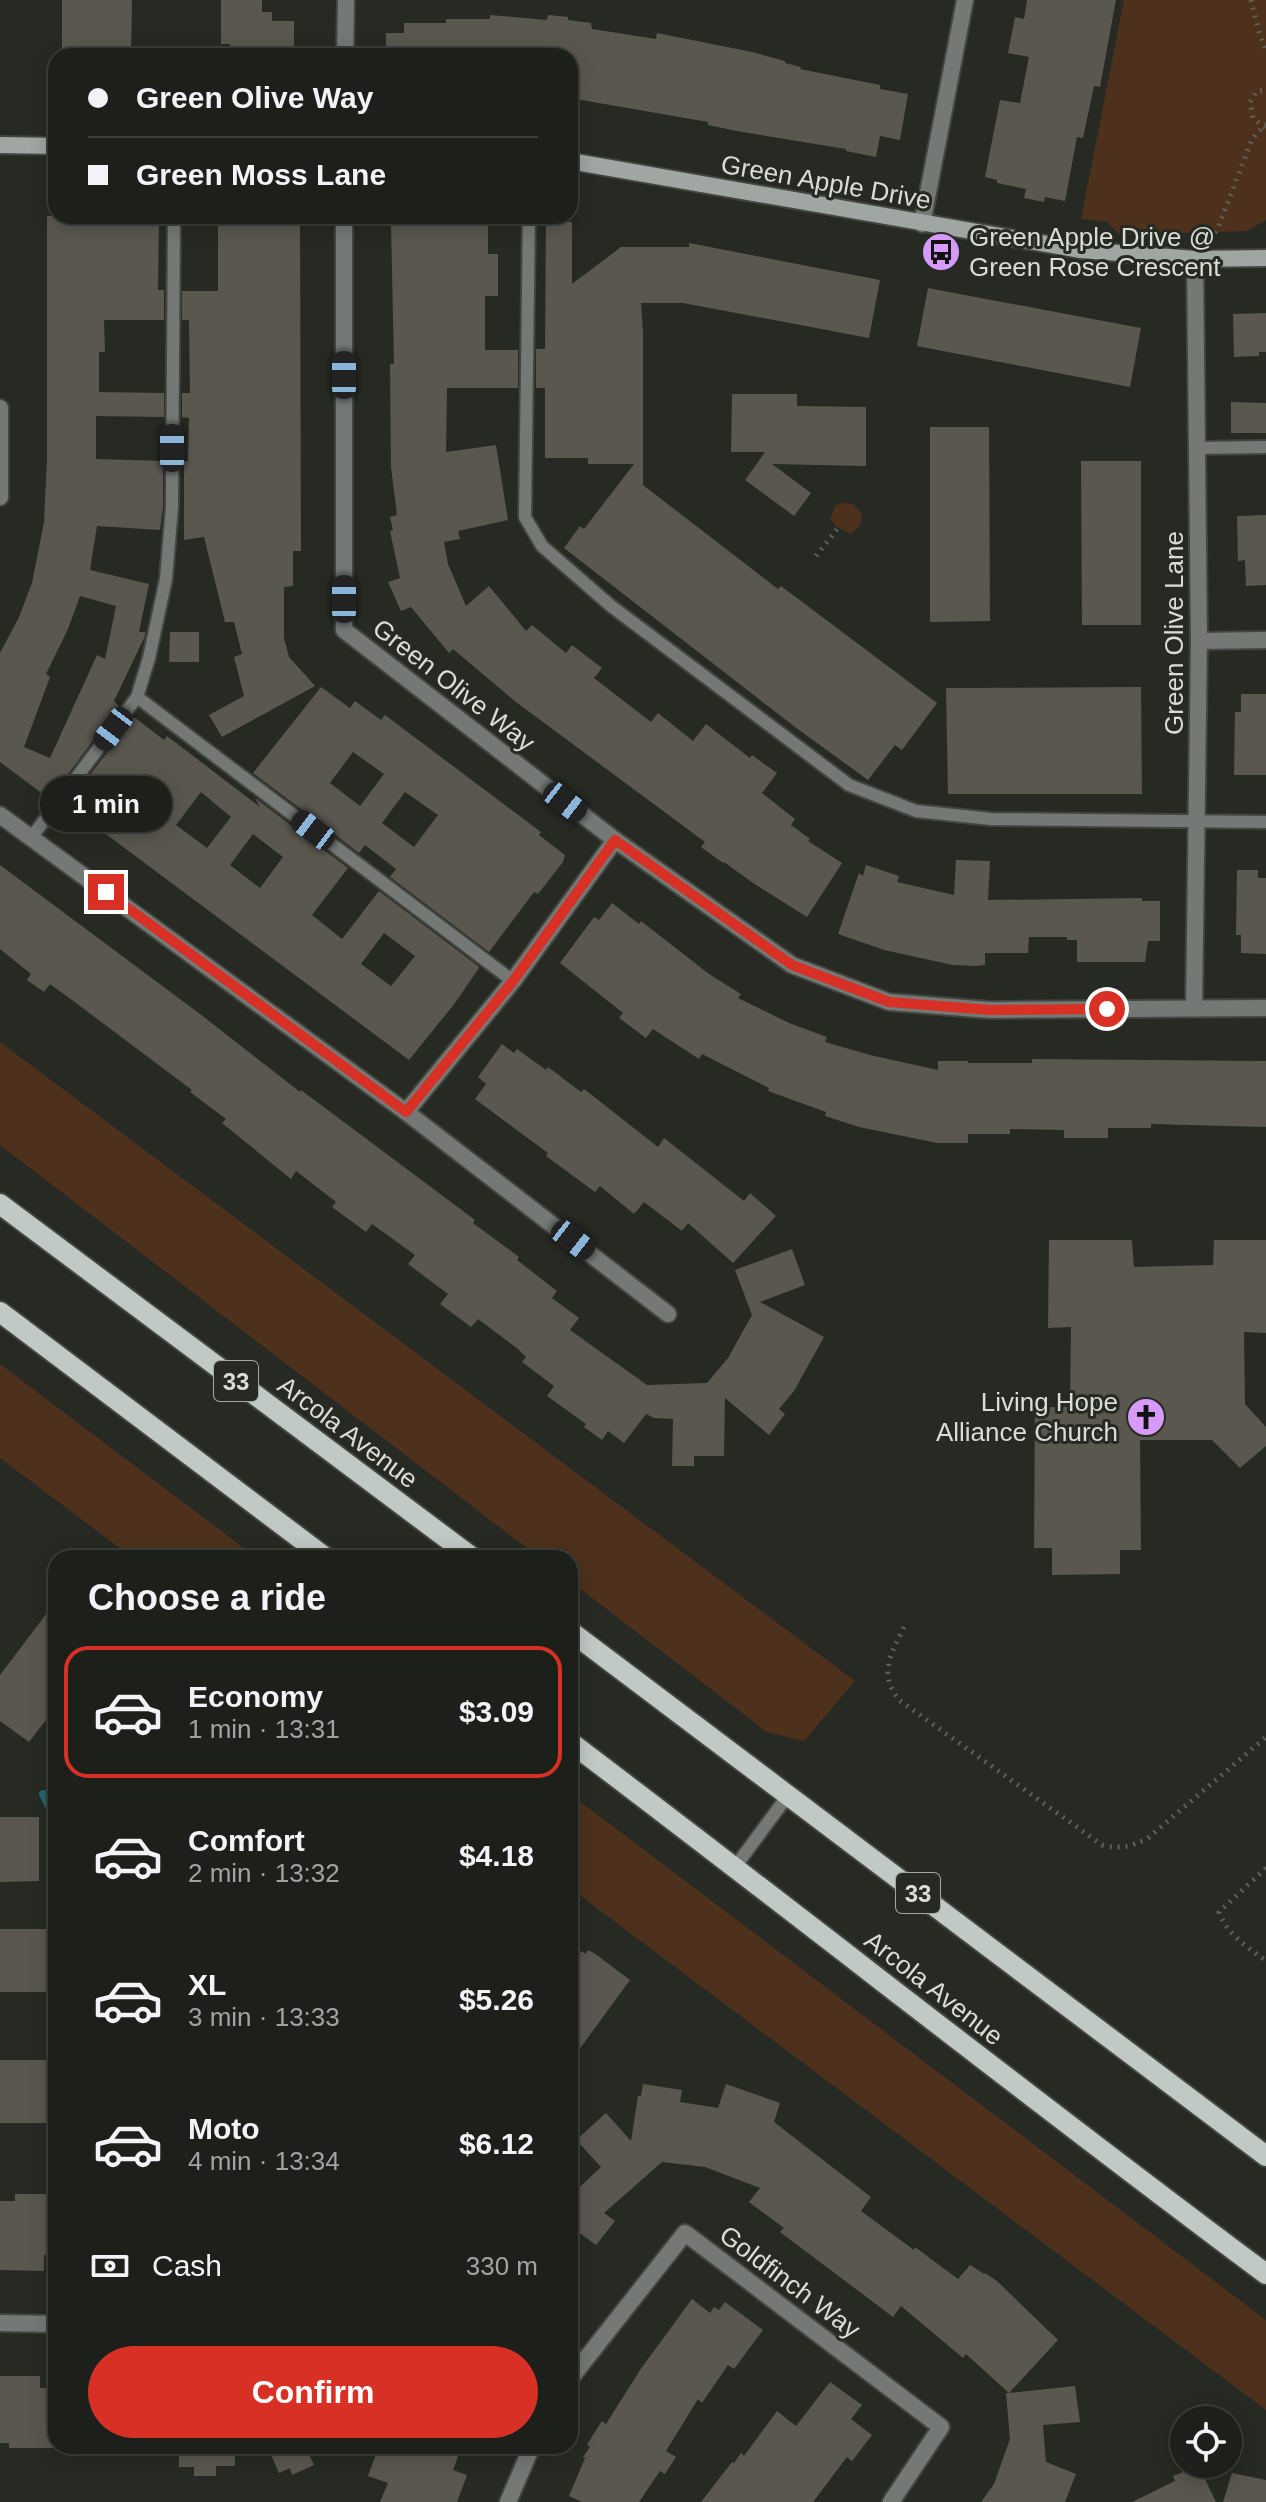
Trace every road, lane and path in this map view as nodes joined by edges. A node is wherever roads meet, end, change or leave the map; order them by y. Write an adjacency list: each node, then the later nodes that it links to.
1 (346, 0): 4 (street)
2 (965, 0): 14 (street)
3 (1251, 0): 5 (path)
4 (345, 48)
5 (1266, 50)
6 (1266, 90): 7 (path)
7 (1265, 126): 16 (path)
8 (0, 145): 9 (street)
9 (48, 146)
10 (578, 162): 14 (street, Green Apple Drive)
11 (174, 224): 25 (lane)
12 (344, 224): 30 (street, Green Olive Way)
13 (529, 224): 28 (lane)
14 (922, 224): 16 (street, Green Apple Drive)
15 (1266, 258): 16 (street, Green Apple Drive)
16 (1195, 259): 19 (street, Green Olive Lane)
17 (0, 408): 20 (street)
18 (1266, 447): 19 (lane)
19 (1198, 448): 24 (street, Green Olive Lane)
20 (0, 497)
21 (838, 528): 22 (path)
22 (816, 556)
23 (1266, 640): 24 (street)
24 (1199, 641): 28 (street, Green Olive Lane)
25 (137, 697): 29 (lane); 31 (lane)
26 (0, 815): 29 (street)
27 (1266, 822): 28 (lane)
28 (1196, 823): 32 (street, Green Olive Lane)
29 (31, 838): 34 (street)
30 (615, 840): 31 (street); 32 (street, Green Olive Way)
31 (513, 981): 34 (street)
32 (1194, 1008): 33 (street, Green Olive Way)
33 (1266, 1008)
34 (406, 1112): 37 (street)
35 (0, 1204): 39 (main road, Arcola Avenue / 33)
36 (0, 1312): 38 (main road)
37 (668, 1314)
38 (315, 1550)
39 (462, 1550)
40 (904, 1627): 42 (path)
41 (578, 1637): 44 (main road, 33)
42 (1266, 1737)
43 (578, 1748): 45 (main road, Arcola Avenue)
44 (789, 1794): 45 (lane); 48 (main road, 33)
45 (735, 1867): 49 (main road, Arcola Avenue)
46 (1266, 1868): 47 (path)
47 (1266, 1961)
48 (1266, 2156)
49 (1266, 2274)
50 (0, 2323): 51 (street)
51 (48, 2324)
52 (578, 2369): 55 (street, Goldfinch Way)
53 (529, 2454): 54 (street)
54 (508, 2502)
55 (891, 2502)

